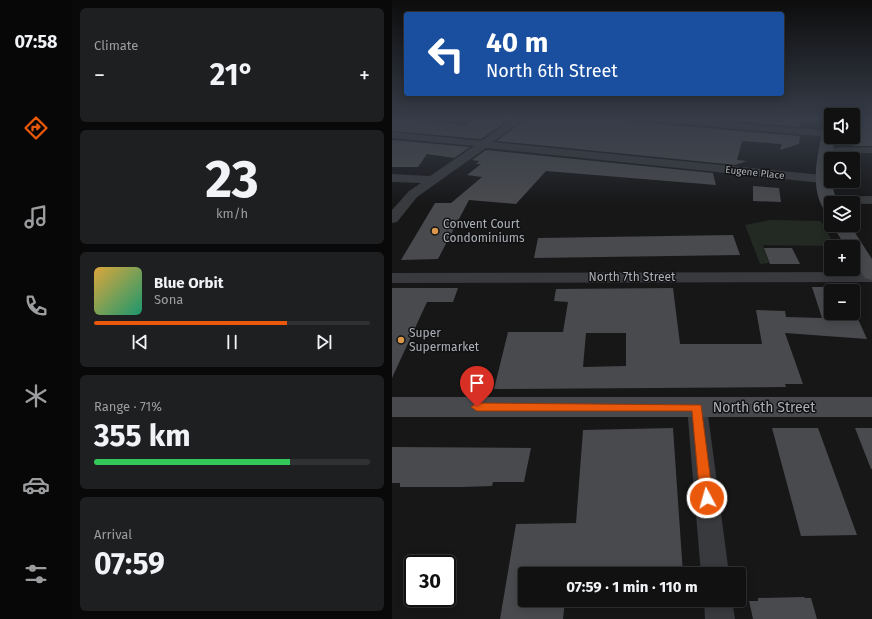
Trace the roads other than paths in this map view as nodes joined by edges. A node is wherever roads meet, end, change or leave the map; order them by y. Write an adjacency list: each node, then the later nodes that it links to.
1 (481, 147): 8 (street)
2 (503, 147): 7 (street, Eugene Place)
3 (827, 147): 5 (main road)
4 (872, 150): 5 (street)
5 (826, 151): 7 (main road)
6 (392, 178): 8 (street)
7 (822, 179): 9 (main road)
8 (434, 180): 12 (street)
9 (827, 196)
10 (872, 200): 11 (street)
11 (860, 201)
12 (392, 219)
13 (845, 232): 14 (main road)
14 (872, 275): 15 (street, North 7th Street)
15 (392, 278)
16 (392, 407): 17 (main road, North 6th Street)
17 (697, 407): 18 (main road, North 6th Street); 19 (street)
18 (872, 407)
19 (714, 567)
20 (719, 607): 21 (street)
21 (720, 619)

